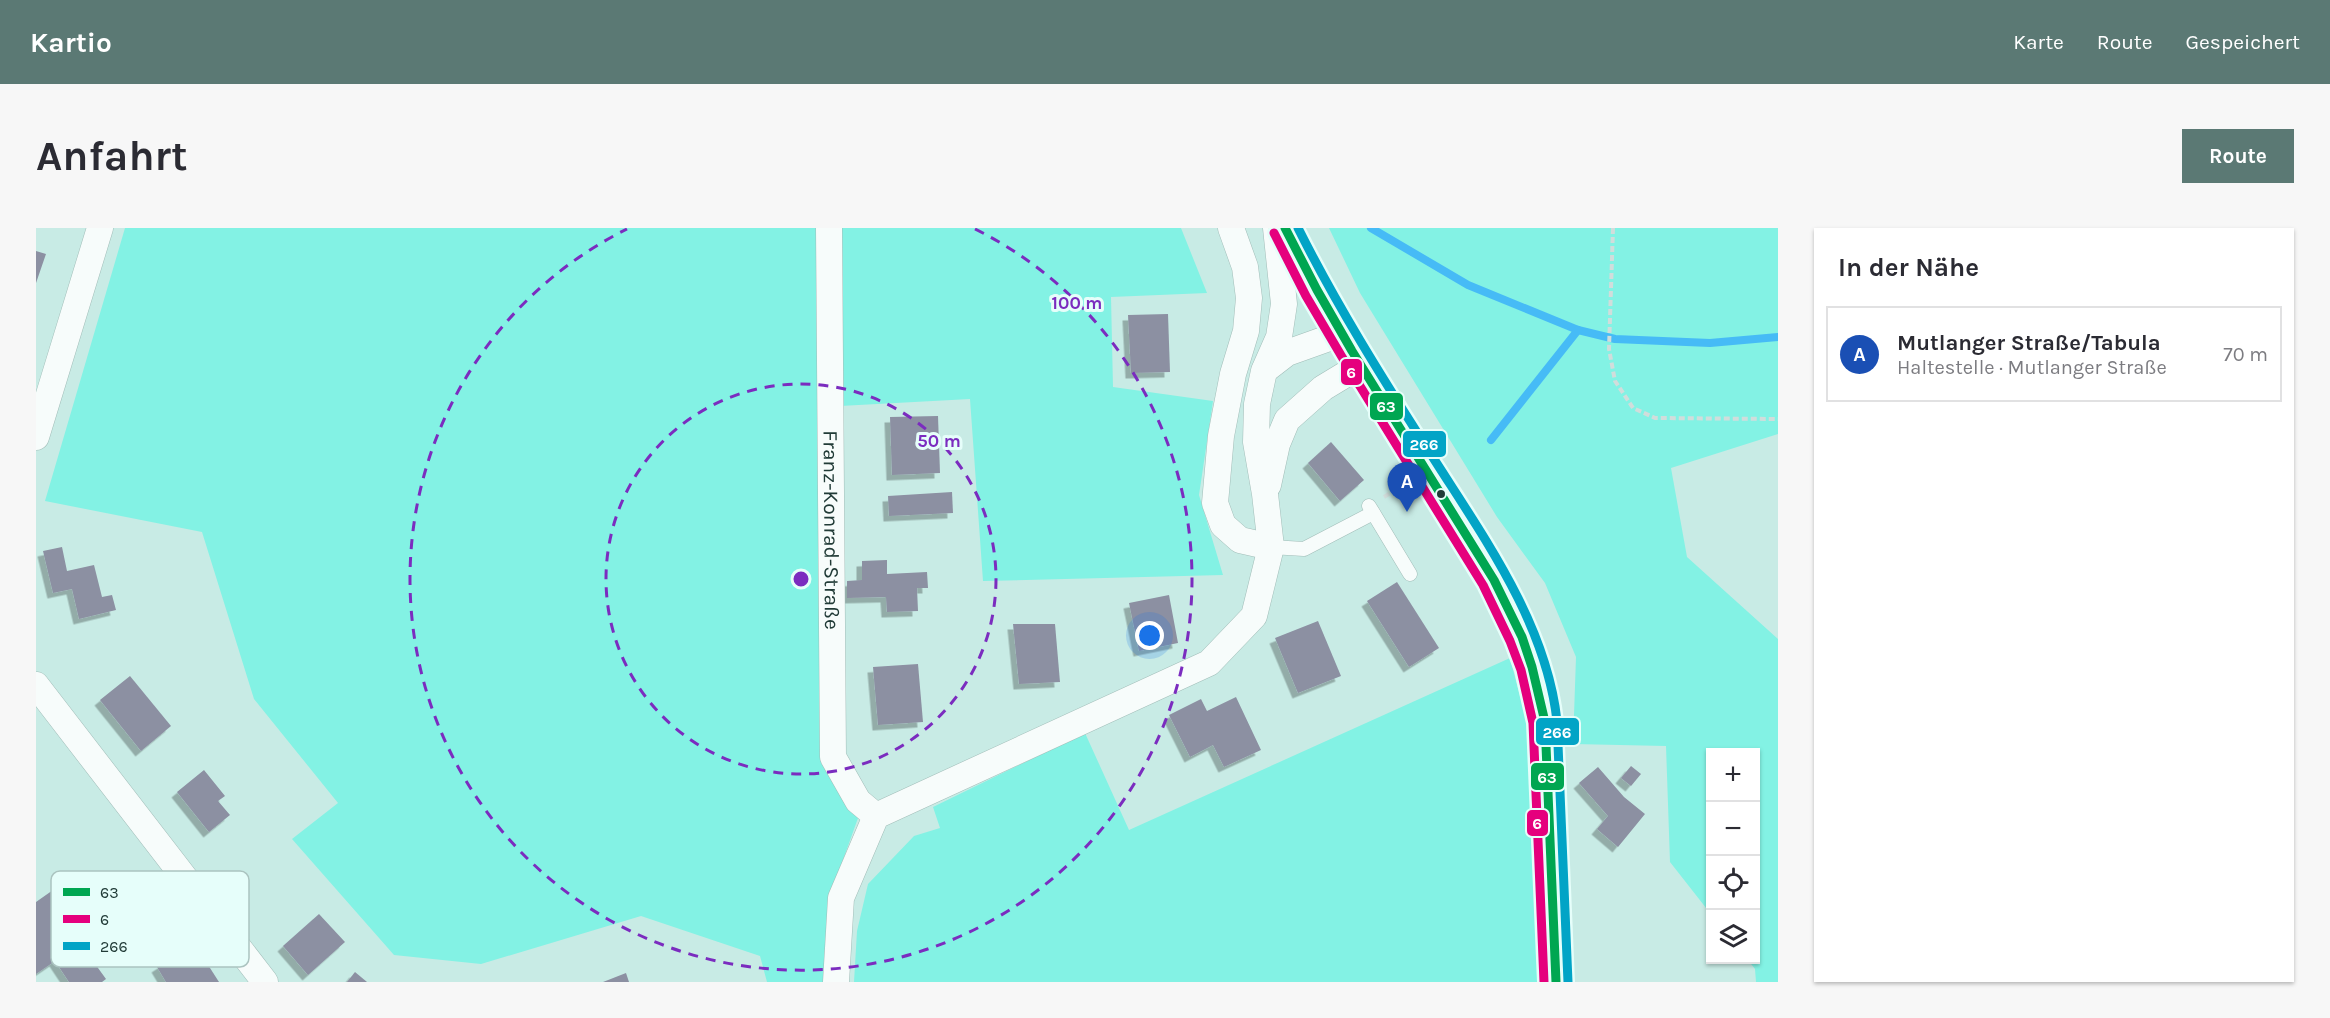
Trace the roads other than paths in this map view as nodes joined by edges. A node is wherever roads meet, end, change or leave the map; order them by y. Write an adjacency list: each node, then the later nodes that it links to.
1 (100, 228): 9 (street)
2 (829, 228): 14 (street, Franz-Konrad-Straße)
3 (1231, 228): 11 (street)
4 (1276, 228): 8 (street)
5 (1285, 228): 6 (main road)
6 (1343, 333): 7 (main road); 8 (street)
7 (1361, 365): 10 (street); 19 (main road)
8 (1264, 371): 10 (street)
9 (36, 437)
10 (1265, 494): 11 (street)
11 (1271, 547): 12 (lane); 14 (street)
12 (1410, 574)
13 (36, 685): 15 (street)
14 (876, 816): 18 (street)
15 (179, 871)
16 (249, 961): 17 (street)
17 (265, 982)
18 (836, 982)
19 (1556, 982)

